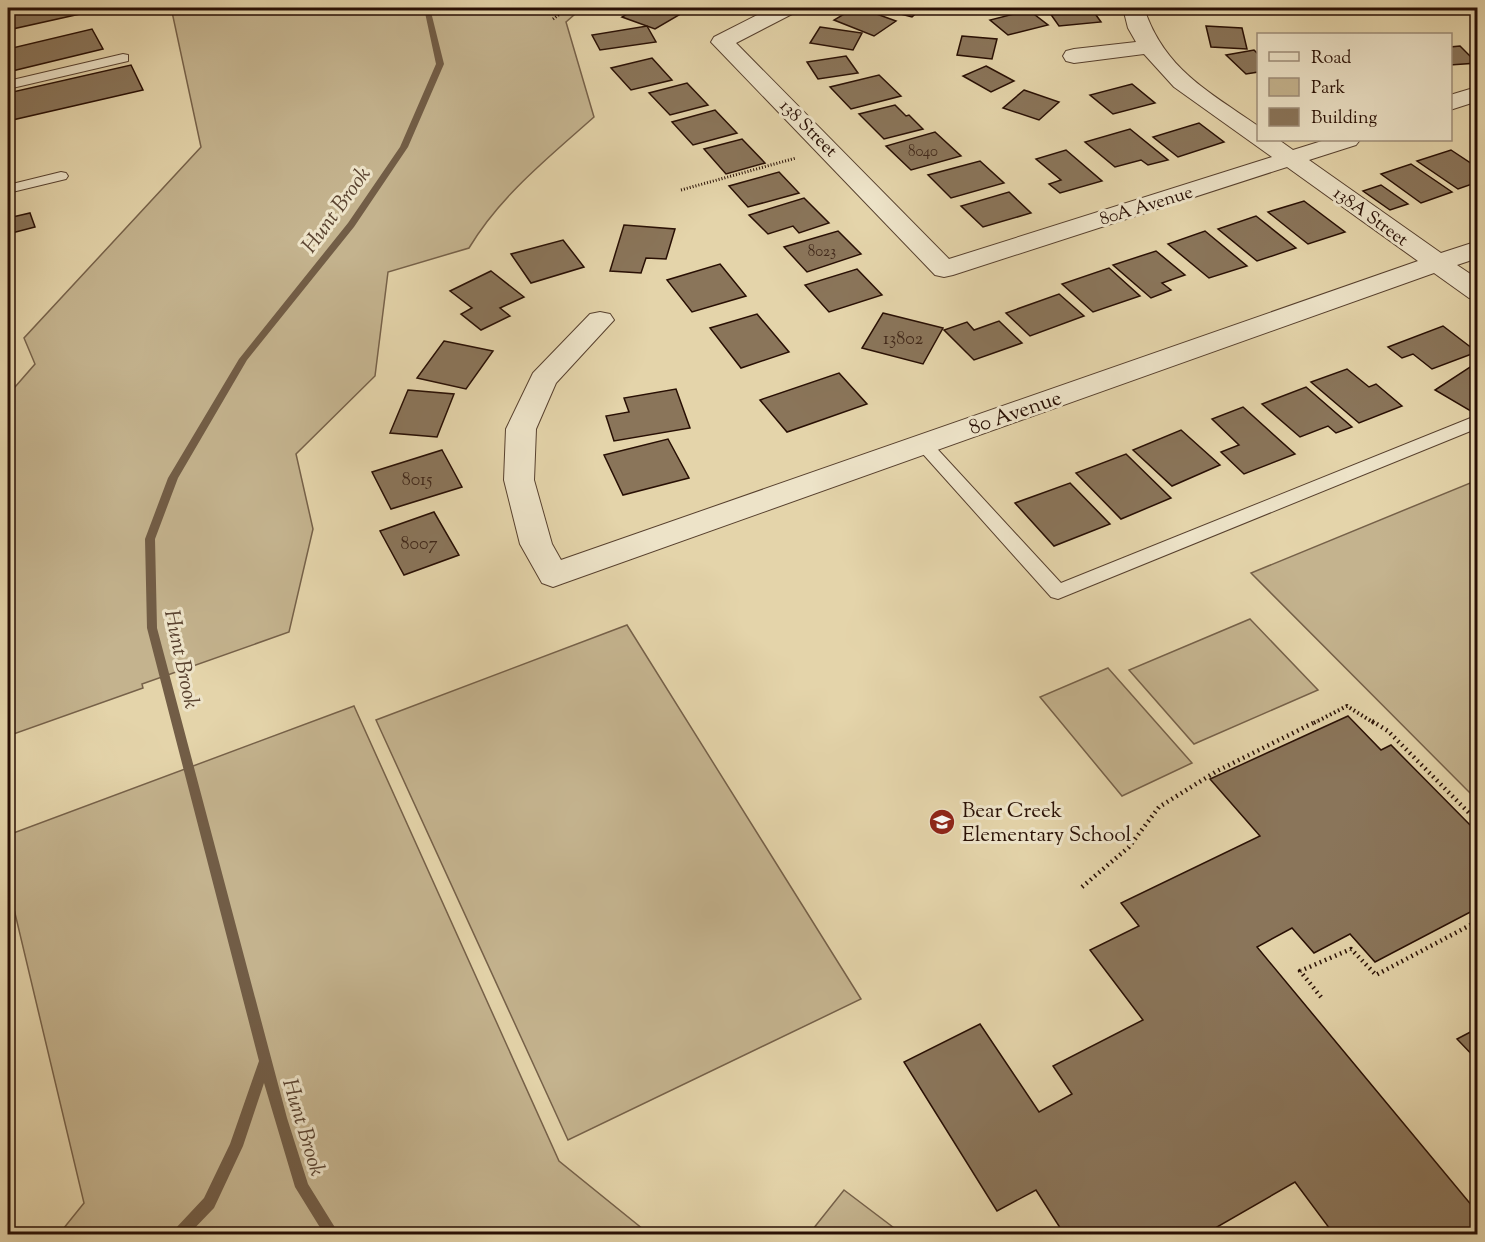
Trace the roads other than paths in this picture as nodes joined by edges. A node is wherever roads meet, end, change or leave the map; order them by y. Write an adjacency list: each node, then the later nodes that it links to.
1 (786, 8): 15 (street, 138 Street)
2 (1134, 8): 3 (street)
3 (1149, 46): 4 (street); 7 (street)
4 (1074, 56)
5 (123, 58): 6 (lane)
6 (8, 85)
7 (1257, 135)
8 (1265, 141): 10 (street, 138A Street)
9 (1345, 141): 10 (street, 80A Avenue)
10 (1292, 159): 14 (street, 138A Street); 15 (street, 80A Avenue)
11 (61, 176): 12 (lane)
12 (8, 189)
13 (1478, 249): 14 (street, 80 Avenue)
14 (1437, 263): 16 (street, 138A Street); 19 (street, 80 Avenue)
15 (944, 269)
16 (1478, 292)
17 (600, 320): 19 (street, 80 Avenue)
18 (1478, 421): 19 (lane)
19 (923, 444)

